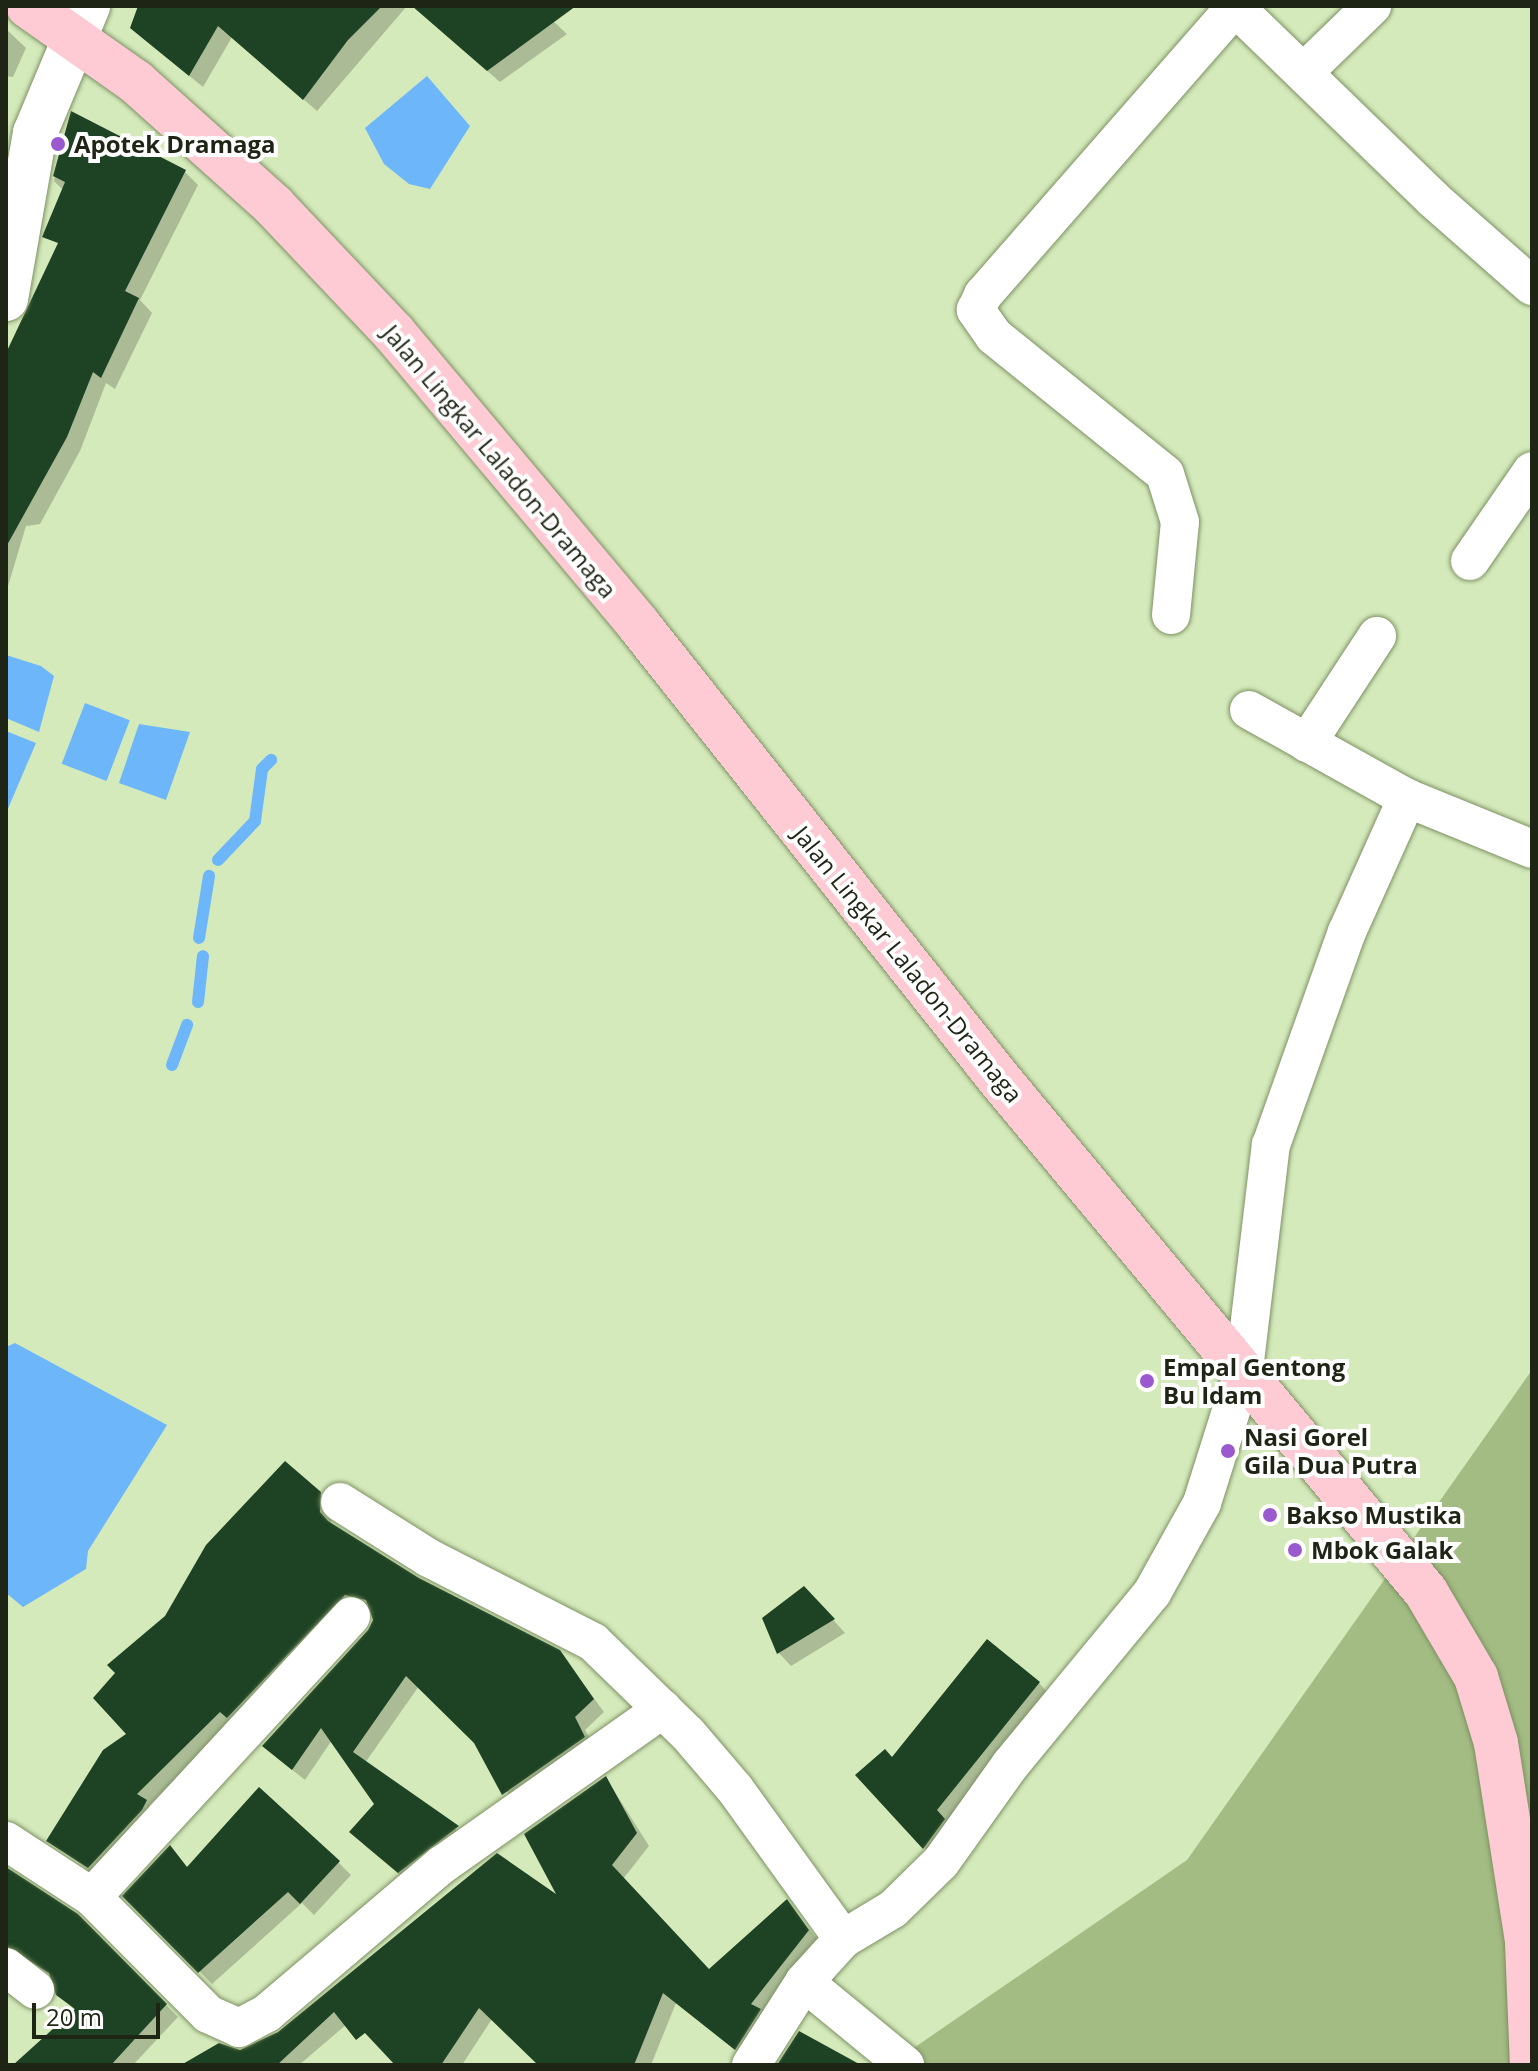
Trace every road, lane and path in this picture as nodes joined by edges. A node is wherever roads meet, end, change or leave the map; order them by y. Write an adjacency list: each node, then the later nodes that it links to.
1 (28, 6): 4 (main road, Jalan Lingkar Laladon-Dramaga)
2 (1372, 6): 5 (street)
3 (1234, 7): 5 (street); 10 (street)
4 (81, 21): 7 (street); 16 (main road, Jalan Lingkar Laladon-Dramaga)
5 (1304, 72): 6 (street)
6 (1532, 286)
7 (6, 299)
8 (1532, 471): 9 (street)
9 (1470, 561)
10 (1171, 615)
11 (1377, 636): 13 (street)
12 (1249, 710): 13 (street)
13 (1307, 743): 14 (street)
14 (1407, 798): 15 (street); 16 (street)
15 (1532, 849)
16 (1244, 1370): 22 (street); 28 (main road, Jalan Lingkar Laladon-Dramaga)
17 (340, 1502): 19 (street)
18 (351, 1616): 21 (street)
19 (663, 1709): 21 (street); 22 (street)
20 (6, 1841): 21 (street)
21 (92, 1897)
22 (843, 1939): 24 (street)
23 (6, 1967): 25 (street)
24 (804, 1982): 26 (street); 27 (street)
25 (35, 1990)
26 (751, 2065)
27 (905, 2065)
28 (1532, 2065)

